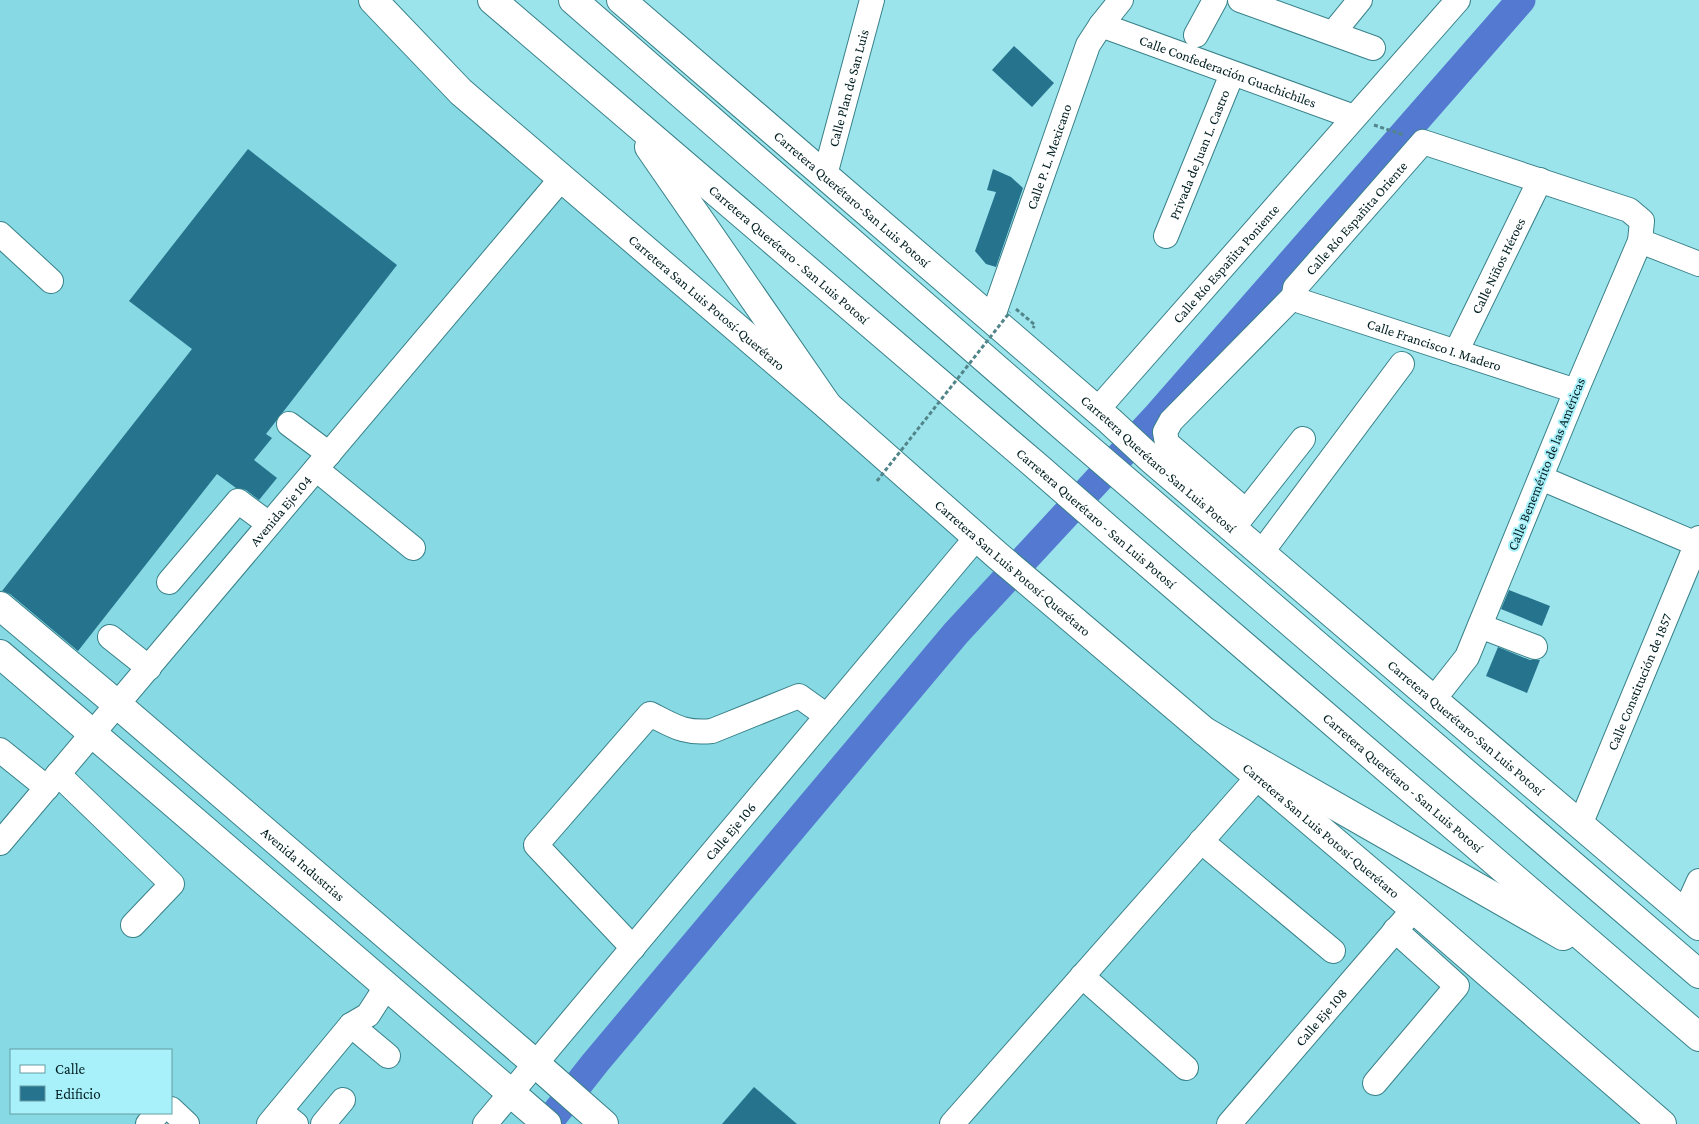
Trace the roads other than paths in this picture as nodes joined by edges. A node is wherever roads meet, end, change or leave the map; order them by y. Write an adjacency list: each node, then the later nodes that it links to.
1 (373, 0): 19 (main road, Carretera San Luis Potosí-Querétaro)
2 (492, 0): 16 (main road, Carretera Querétaro - San Luis Potosí)
3 (573, 0): 69 (main road)
4 (621, 0): 18 (main road, Carretera Querétaro-San Luis Potosí)
5 (872, 0): 18 (street, Calle Plan de San Luis)
6 (1121, 0): 11 (street, Calle P. L. Mexicano)
7 (1215, 0): 13 (street)
8 (1240, 0): 12 (street)
9 (1360, 0): 12 (street)
10 (1458, 0): 17 (street, Calle Río Españita Poniente)
11 (1101, 25): 15 (street, Calle Confederación Guachichiles); 27 (street, Calle P. L. Mexicano)
12 (1333, 33): 14 (street)
13 (1196, 35)
14 (1373, 48)
15 (1232, 74): 17 (street, Calle Confederación Guachichiles); 23 (street, Privada de Juan L. Castro)
16 (627, 115): 31 (main road); 68 (main road, Carretera Querétaro - San Luis Potosí)
17 (1361, 120): 32 (street, Calle Río Españita Poniente)
18 (825, 175): 27 (main road, Carretera Querétaro-San Luis Potosí)
19 (561, 179): 31 (main road, Carretera San Luis Potosí-Querétaro); 35 (street, Avenida Eje 104)
20 (1540, 180): 21 (street); 26 (street, Calle Río Españita Oriente); 28 (street, Calle Niños Héroes)
21 (1641, 231): 24 (street); 30 (street, Calle Benemérito de las Américas)
22 (0, 234): 25 (street)
23 (1166, 236)
24 (1699, 264)
25 (51, 281)
26 (1294, 296): 28 (street, Calle Francisco I. Madero); 37 (street, Calle Río Españita Oriente)
27 (1001, 316): 32 (main road, Carretera Querétaro-San Luis Potosí)
28 (1456, 352): 30 (street, Calle Francisco I. Madero)
29 (1402, 364): 42 (street)
30 (1576, 391): 36 (street, Calle Benemérito de las Américas)
31 (828, 406): 39 (main road, Carretera San Luis Potosí-Querétaro)
32 (1103, 415): 37 (main road, Carretera Querétaro-San Luis Potosí)
33 (289, 424): 35 (street)
34 (1303, 439): 37 (street)
35 (323, 461): 38 (street, Avenida Eje 104); 41 (street)
36 (1541, 478): 40 (street); 45 (street, Calle Benemérito de las Américas)
37 (1239, 520): 42 (main road, Carretera Querétaro-San Luis Potosí)
38 (270, 524): 43 (street); 49 (street, Avenida Eje 104)
39 (976, 538): 52 (street, Calle Eje 106); 53 (main road, Carretera San Luis Potosí-Querétaro)
40 (1698, 542): 58 (street, Calle Constitución de 1857)
41 (413, 548)
42 (1261, 553): 50 (main road, Carretera Querétaro-San Luis Potosí)
43 (169, 582)
44 (0, 606): 51 (main road, Avenida Industrias)
45 (1480, 626): 47 (street); 50 (street, Calle Benemérito de las Américas)
46 (110, 637): 49 (street)
47 (1535, 647)
48 (0, 654): 54 (main road)
49 (149, 668): 51 (street, Avenida Eje 104)
50 (1434, 699): 58 (main road, Carretera Querétaro-San Luis Potosí)
51 (118, 705): 54 (street, Avenida Eje 104); 76 (main road, Avenida Industrias)
52 (827, 716): 66 (street, Calle Eje 106); 66 (street)
53 (1204, 731): 56 (main road, Carretera San Luis Potosí-Querétaro); 68 (main road)
54 (93, 734): 57 (street, Avenida Eje 104); 71 (main road)
55 (0, 750): 57 (street)
56 (1258, 777): 59 (street); 62 (main road, Carretera San Luis Potosí-Querétaro)
57 (53, 781): 60 (street, Avenida Eje 104); 64 (street)
58 (1580, 825): 63 (main road, Carretera Querétaro-San Luis Potosí)
59 (1201, 841): 67 (street); 70 (street)
60 (0, 843)
61 (1699, 881): 63 (street)
62 (1414, 909): 65 (street, Calle Eje 108); 88 (main road, Carretera San Luis Potosí-Querétaro)
63 (1692, 920)
64 (133, 925)
65 (1395, 930): 77 (street); 87 (street, Calle Eje 108)
66 (633, 948): 76 (street, Calle Eje 106)
67 (1333, 951)
68 (1618, 968): 73 (main road, Carretera Querétaro - San Luis Potosí)
69 (1699, 974)
70 (1082, 976): 75 (street); 86 (street)
71 (386, 987): 72 (street); 79 (main road)
72 (351, 1025): 74 (street); 82 (street)
73 (1696, 1035)
74 (388, 1056)
75 (1186, 1068)
76 (544, 1071): 79 (street, Calle Eje 106); 80 (main road, Avenida Industrias)
77 (1375, 1083)
78 (343, 1100): 84 (street)
79 (529, 1108): 85 (street, Calle Eje 106)
80 (595, 1116)
81 (174, 1117): 83 (street)
82 (282, 1120)
83 (148, 1124)
84 (323, 1124)
85 (485, 1124)
86 (952, 1124)
87 (1229, 1124)
88 (1662, 1124)

